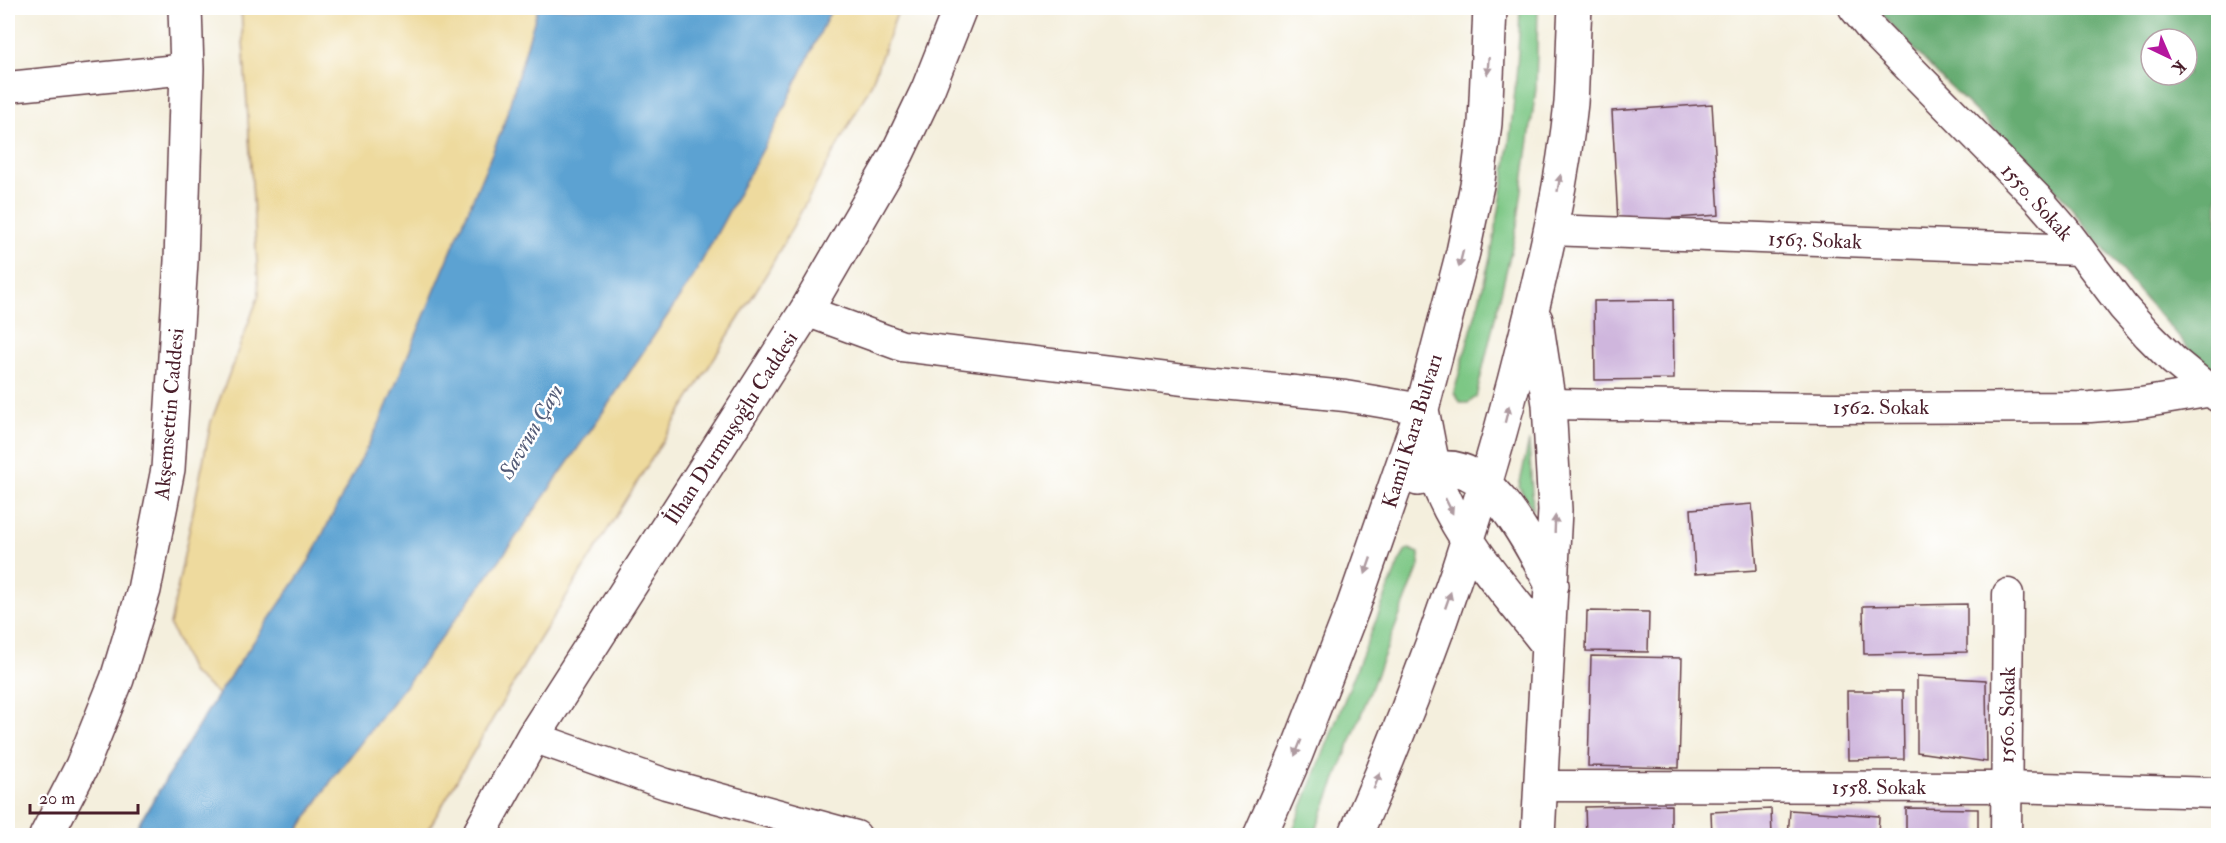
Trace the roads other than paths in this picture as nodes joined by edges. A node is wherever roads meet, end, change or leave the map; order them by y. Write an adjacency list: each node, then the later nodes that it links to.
1 (185, 8): 6 (street, Akşemsettin Caddesi)
2 (960, 8): 11 (street, İlhan Durmuşoğlu Caddesi)
3 (1490, 8): 14 (street, Kamil Kara Bulvarı, one-way to 14)
4 (1575, 8): 8 (street, one-way to 4)
5 (1854, 8): 9 (street, 1550. Sokak)
6 (187, 69): 7 (street); 26 (street, Akşemsettin Caddesi)
7 (8, 87)
8 (1550, 230): 9 (street, 1563. Sokak); 10 (street)
9 (2080, 250): 12 (street, 1550. Sokak)
10 (1533, 305): 13 (street); 16 (street, one-way to 10)
11 (806, 311): 14 (street); 22 (street, İlhan Durmuşoğlu Caddesi)
12 (2215, 394): 13 (street, 1562. Sokak)
13 (1549, 404): 19 (street, one-way to 13)
14 (1422, 409): 15 (street); 17 (street, Kamil Kara Bulvarı)
15 (1434, 470): 16 (street); 17 (street); 18 (street, one-way to 18)
16 (1486, 484): 18 (street); 19 (street)
17 (1382, 524): 29 (street, Kamil Kara Bulvarı, one-way to 29)
18 (1468, 543): 21 (street); 30 (street, one-way to 18)
19 (1552, 585): 21 (street)
20 (2008, 594): 24 (street, 1560. Sokak)
21 (1548, 645): 23 (street)
22 (533, 737): 27 (street, İlhan Durmuşoğlu Caddesi); 28 (street)
23 (1540, 786): 24 (street, 1558. Sokak); 31 (street)
24 (2006, 788): 25 (street, 1558. Sokak); 32 (street, 1560. Sokak)
25 (2218, 793)
26 (46, 836)
27 (478, 836)
28 (856, 836)
29 (1260, 836)
30 (1355, 836)
31 (1538, 836)
32 (2006, 836)

